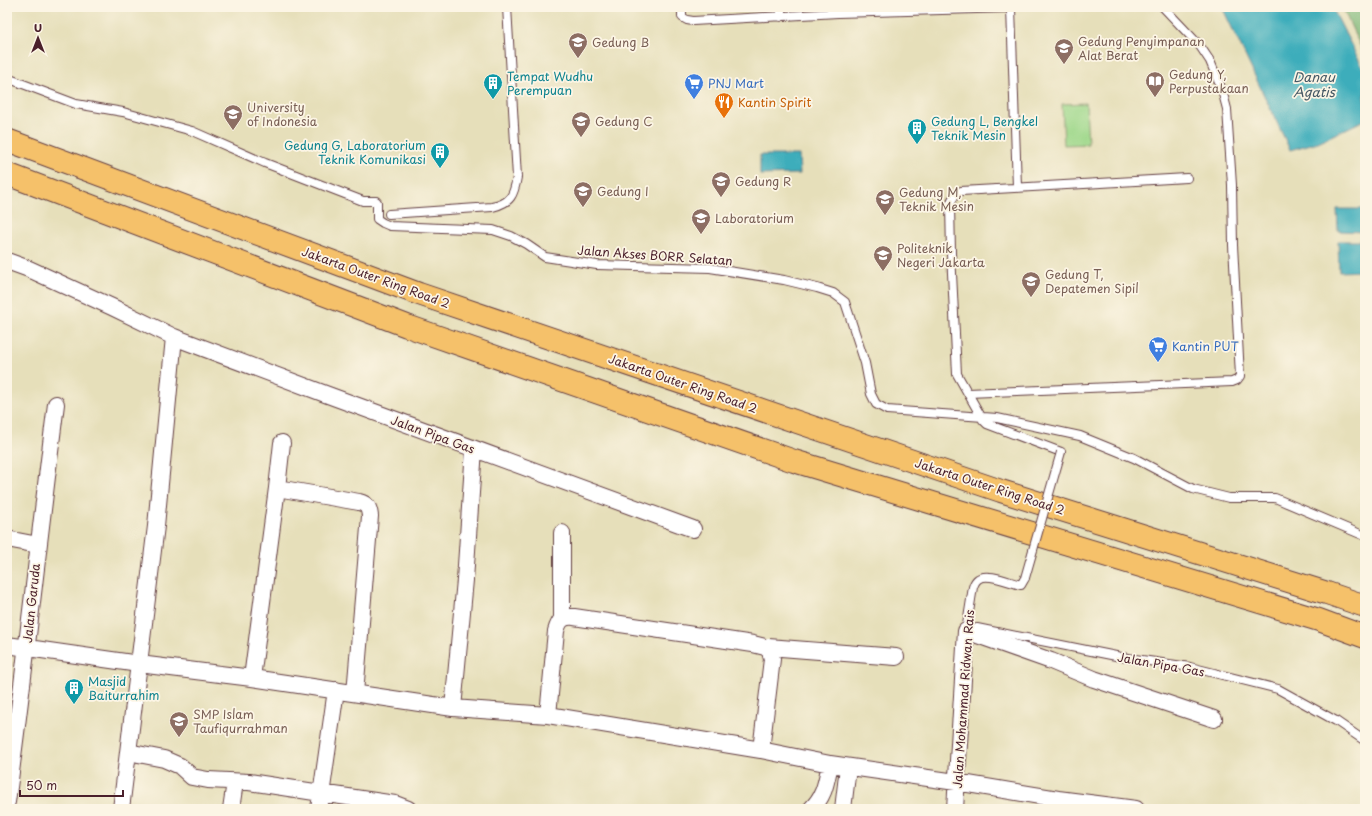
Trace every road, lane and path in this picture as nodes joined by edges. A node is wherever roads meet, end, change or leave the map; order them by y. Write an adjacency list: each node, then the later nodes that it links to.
1 (507, 7): 11 (lane)
2 (682, 7): 5 (lane)
3 (781, 7): 5 (lane)
4 (1163, 7): 14 (lane)
5 (782, 17): 10 (lane)
6 (7, 78): 16 (lane, Jalan Akses BORR Selatan)
7 (7, 140): 25 (highway, Jakarta Outer Ring Road 2)
8 (7, 174): 28 (highway)
9 (1187, 178): 10 (lane, Jalan Mohammad Ridwan Rais)
10 (1017, 187): 14 (lane, Jalan Mohammad Ridwan Rais)
11 (389, 214)
12 (7, 262): 13 (street, Jalan Pipa Gas)
13 (174, 337): 18 (street, Jalan Pipa Gas); 33 (street)
14 (968, 393): 16 (lane, Jalan Mohammad Ridwan Rais)
15 (56, 404): 24 (street, Jalan Garuda)
16 (981, 416): 22 (lane, Jalan Akses BORR Selatan); 27 (lane, Jalan Mohammad Ridwan Rais, bridge)
17 (282, 443): 19 (street)
18 (474, 449): 20 (street, Jalan Pipa Gas); 37 (street)
19 (277, 488): 34 (street); 36 (street)
20 (693, 529)
21 (562, 533): 26 (street)
22 (1365, 536)
23 (7, 539): 24 (street)
24 (38, 545): 31 (street, Jalan Garuda)
25 (1365, 606)
26 (562, 619): 30 (street); 39 (street)
27 (966, 628): 40 (street); 41 (lane, Jalan Pipa Gas); 47 (street, Jalan Mohammad Ridwan Rais)
28 (1365, 637)
29 (7, 645): 31 (street)
30 (768, 647): 32 (street); 42 (street)
31 (26, 648): 33 (street); 38 (street, Jalan Garuda)
32 (896, 657)
33 (139, 664): 34 (street); 43 (street)
34 (252, 678): 35 (street)
35 (336, 690): 36 (street); 48 (street)
36 (355, 693): 37 (street)
37 (454, 708): 39 (street)
38 (12, 710): 49 (street, Jalan Garuda)
39 (548, 715): 42 (street)
40 (1214, 719)
41 (1365, 741)
42 (761, 750): 44 (street)
43 (128, 752): 46 (street); 52 (street)
44 (830, 764): 45 (street); 56 (street)
45 (848, 767): 47 (street); 57 (street)
46 (235, 782): 48 (street); 53 (street)
47 (956, 782): 51 (street); 58 (street, Jalan Mohammad Ridwan Rais)
48 (321, 793): 54 (street); 55 (street)
49 (7, 798): 50 (street, Jalan Garuda)
50 (7, 802)
51 (1058, 804): 59 (street)
52 (121, 809)
53 (231, 809)
54 (320, 809)
55 (408, 809)
56 (811, 809)
57 (843, 809)
58 (955, 809)
59 (1136, 809)

